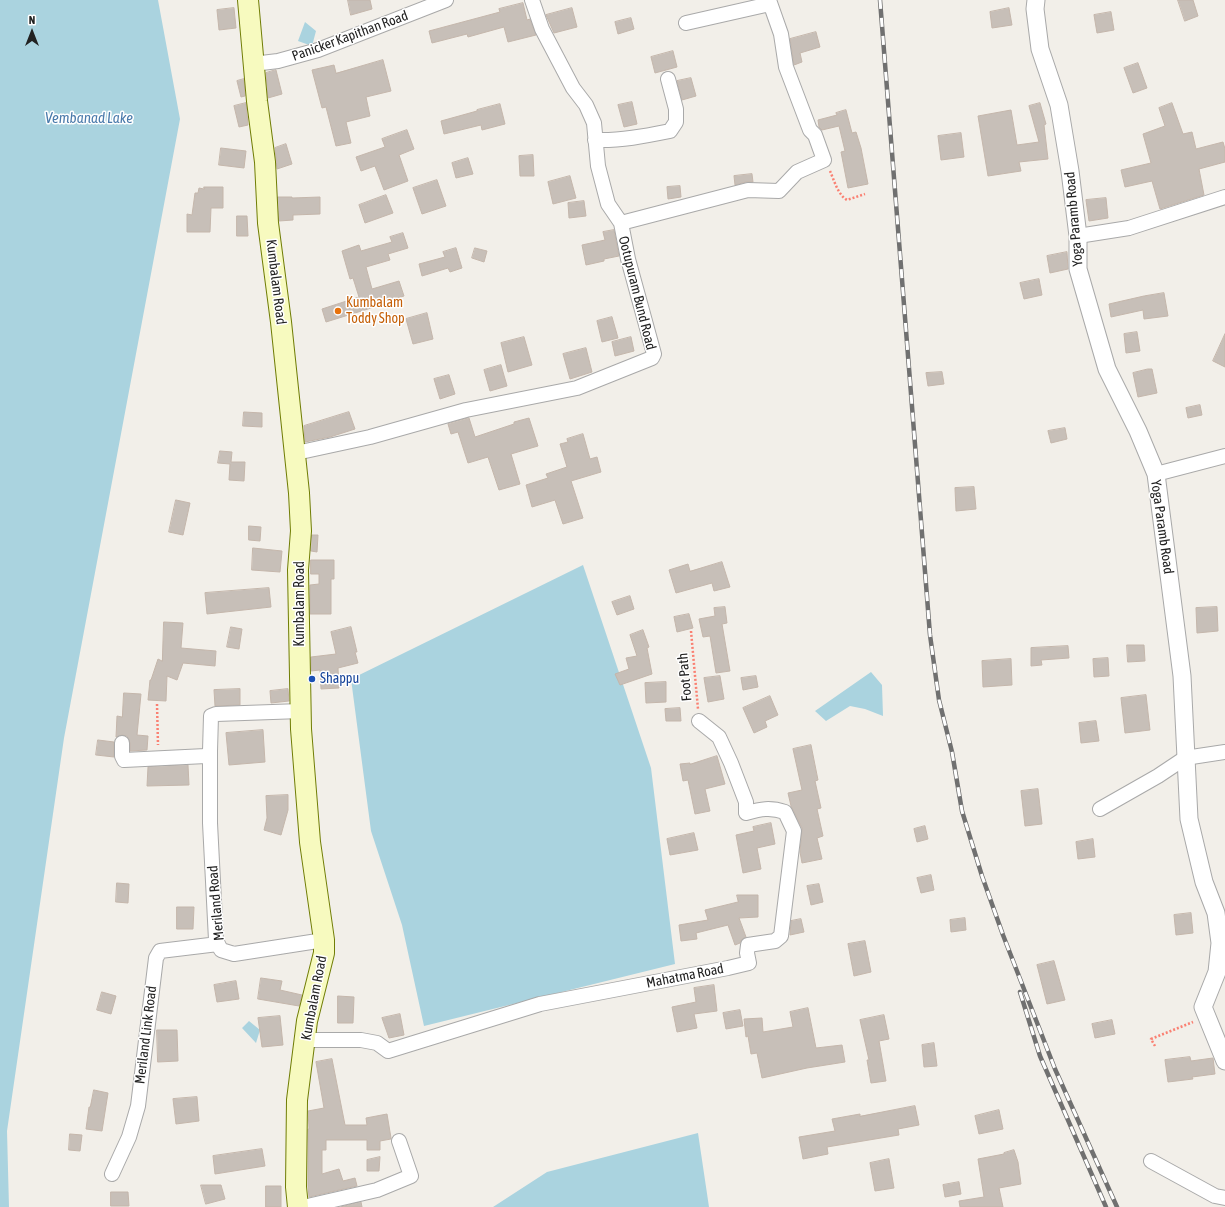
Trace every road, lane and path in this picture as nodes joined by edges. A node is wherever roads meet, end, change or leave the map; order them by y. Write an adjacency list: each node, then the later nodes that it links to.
1 (248, 0): 7 (main road, Kumbalam Road)
2 (446, 0): 7 (street, Panicker Kapithan Road)
3 (532, 0): 9 (street)
4 (1036, 0): 14 (street, Yoga Paramb Road)
5 (770, 2): 6 (street); 10 (street)
6 (686, 23)
7 (253, 64): 15 (main road, Kumbalam Road)
8 (668, 79): 9 (street)
9 (595, 140): 13 (street)
10 (824, 160): 11 (path); 13 (street, Ootupuram Bund Road)
11 (865, 194)
12 (1225, 198): 14 (street)
13 (621, 223): 15 (street, Ootupuram Bund Road)
14 (1078, 236): 17 (street, Yoga Paramb Road)
15 (296, 453): 20 (main road, Kumbalam Road)
16 (1225, 456): 17 (street)
17 (1156, 474): 26 (street, Yoga Paramb Road)
18 (691, 632): 21 (path, Foot Path)
19 (157, 704): 25 (path)
20 (301, 711): 23 (street); 28 (main road, Kumbalam Road)
21 (699, 721): 31 (street, Mahatma Road)
22 (122, 743): 25 (street)
23 (210, 751): 25 (street); 29 (street, Meriland Road)
24 (1225, 752): 26 (street)
25 (159, 758)
26 (1185, 758): 27 (street); 30 (street, Yoga Paramb Road)
27 (1100, 809)
28 (324, 940): 29 (street, Meriland Road); 31 (main road, Kumbalam Road)
29 (218, 944): 36 (street, Meriland Link Road)
30 (1207, 1017): 32 (path); 33 (street, Yoga Paramb Road)
31 (305, 1040): 38 (main road, Kumbalam Road)
32 (1155, 1046)
33 (1225, 1061)
34 (399, 1141): 39 (street)
35 (1151, 1161): 37 (street)
36 (112, 1174)
37 (1225, 1198)
38 (298, 1207)
39 (303, 1207)

